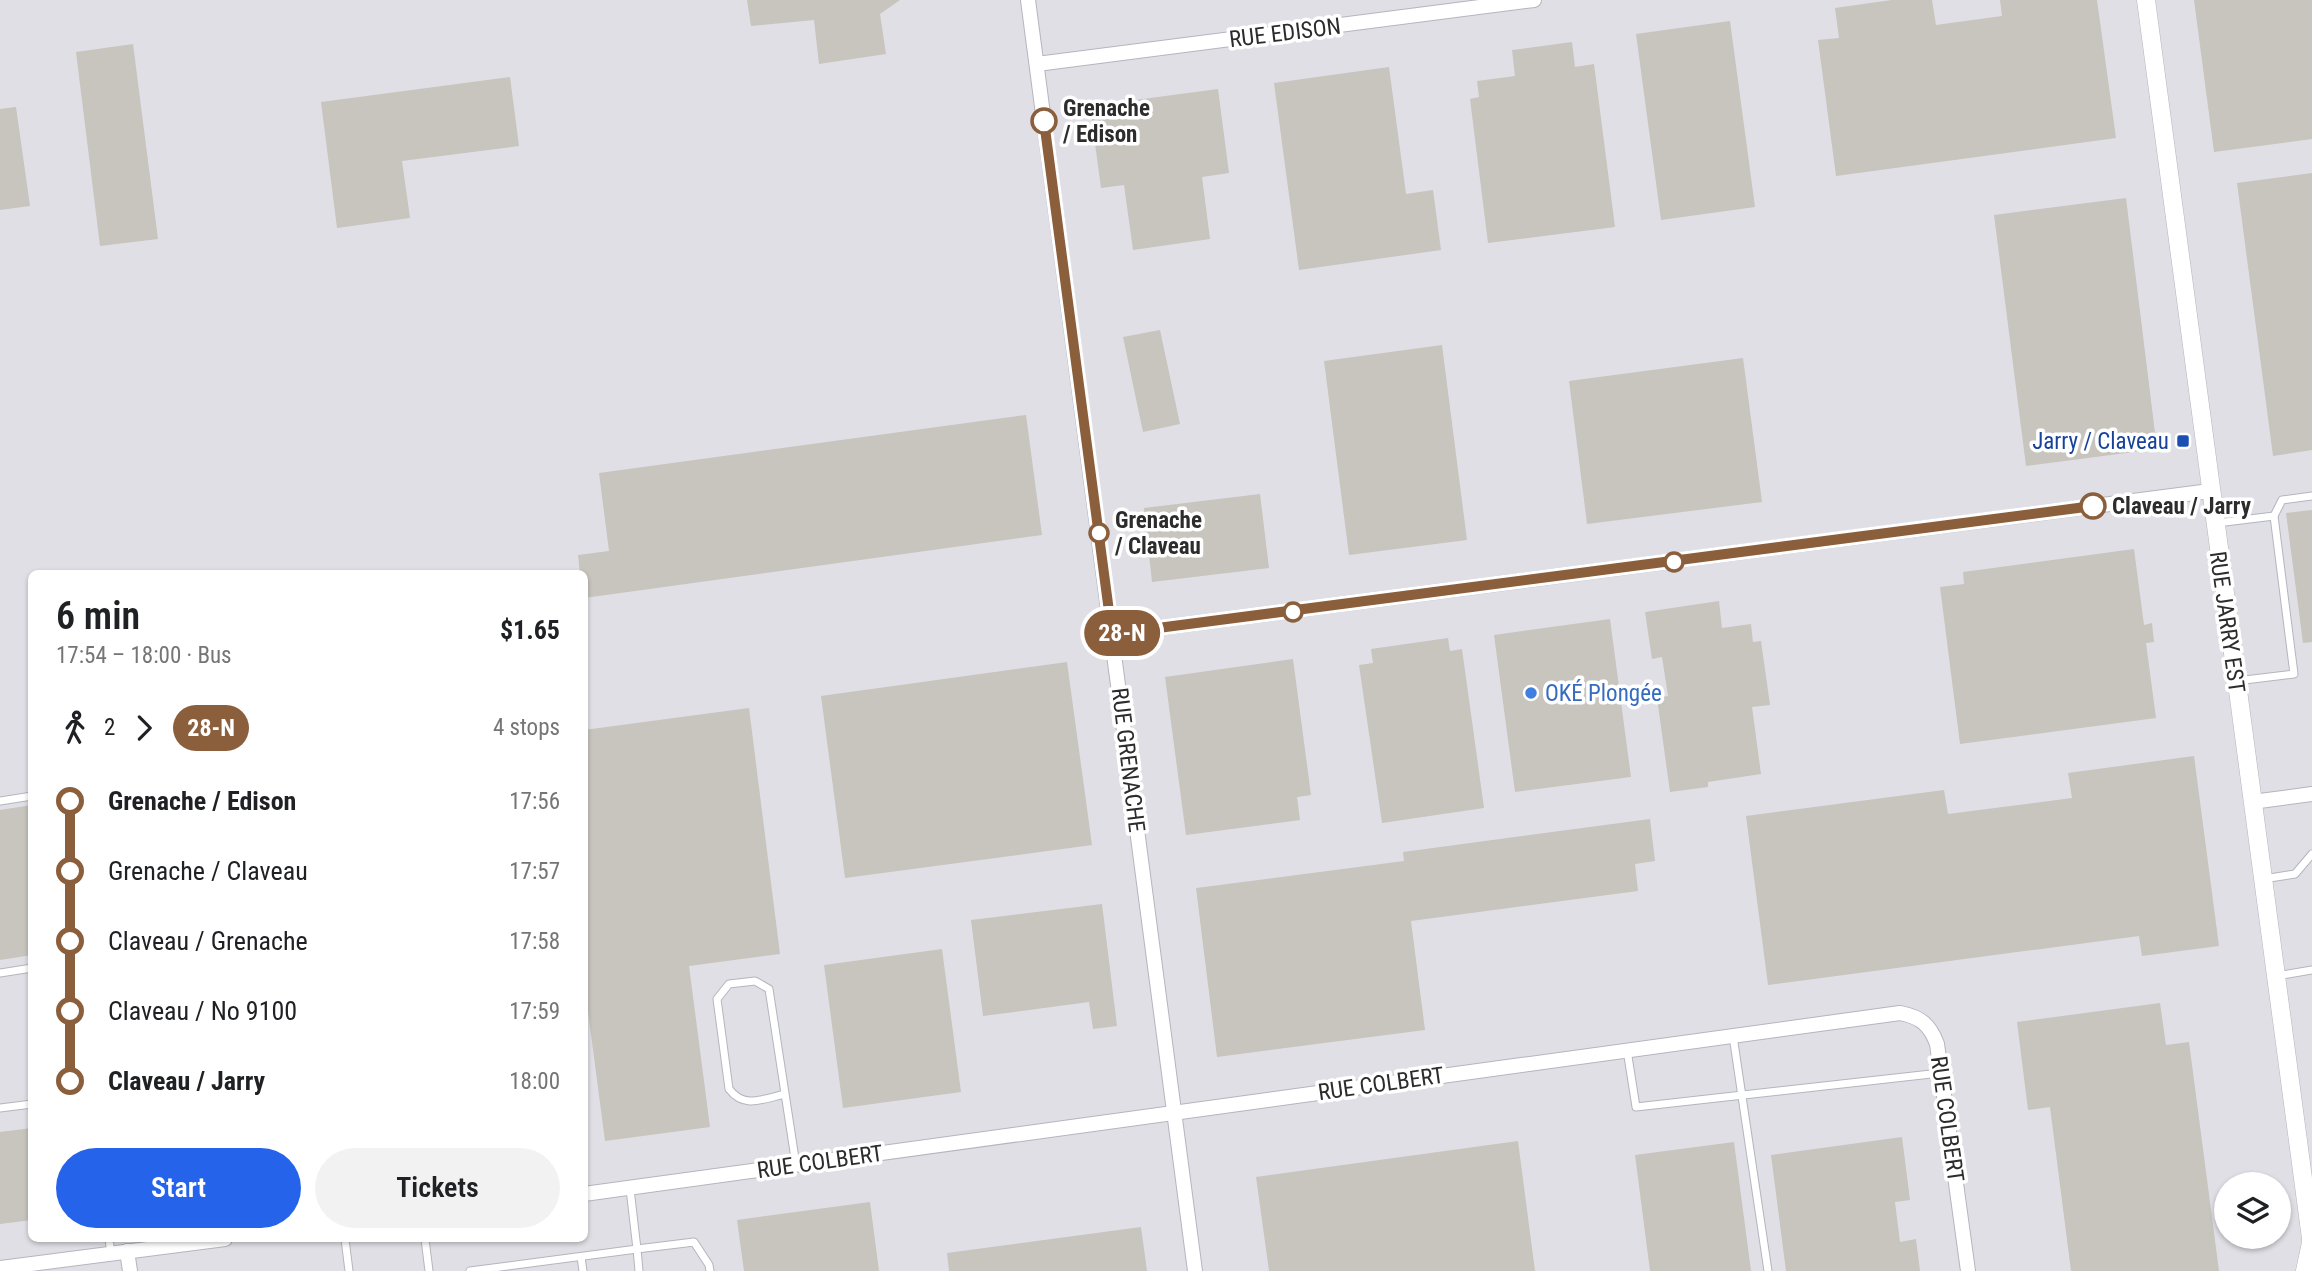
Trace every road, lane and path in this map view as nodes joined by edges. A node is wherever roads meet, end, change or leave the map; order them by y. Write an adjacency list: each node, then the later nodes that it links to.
1 (1028, 0): 4 (street, RUE GRENACHE)
2 (1534, 0): 4 (street, RUE EDISON)
3 (2146, 0): 5 (street, RUE JARRY EST)
4 (1037, 64): 9 (street, RUE GRENACHE)
5 (2210, 491): 8 (street, RUE JARRY EST); 9 (street)
6 (2312, 496): 7 (lane)
7 (2274, 516): 8 (lane); 10 (lane)
8 (2214, 523): 10 (street, RUE JARRY EST)
9 (1112, 634): 28 (street, RUE GRENACHE)
10 (2235, 681): 14 (street, RUE JARRY EST)
11 (2312, 794): 14 (street)
12 (28, 797): 13 (lane)
13 (0, 801)
14 (2252, 802): 16 (street, RUE JARRY EST)
15 (2312, 854): 16 (lane)
16 (2262, 879): 20 (street, RUE JARRY EST)
17 (28, 969): 19 (lane)
18 (2312, 970): 20 (lane)
19 (0, 973)
20 (2275, 976): 35 (street, RUE JARRY EST)
21 (1733, 1036): 22 (street, RUE COLBERT); 23 (street, RUE COLBERT); 25 (lane)
22 (1627, 1050): 25 (lane); 28 (street, RUE COLBERT)
23 (1941, 1073): 25 (lane); 50 (street, RUE COLBERT)
24 (785, 1094): 24 (lane); 29 (lane)
25 (1741, 1096): 49 (lane)
26 (28, 1104): 27 (lane)
27 (0, 1108)
28 (1173, 1112): 29 (street, RUE COLBERT); 48 (street, RUE GRENACHE)
29 (796, 1166): 30 (street, RUE COLBERT)
30 (630, 1189): 31 (street, RUE COLBERT); 37 (lane)
31 (588, 1194)
32 (200, 1242): 38 (street)
33 (345, 1242): 42 (lane)
34 (425, 1242): 43 (lane)
35 (2311, 1244): 51 (street, RUE JARRY EST)
36 (110, 1246): 38 (street); 40 (street)
37 (637, 1250): 39 (lane); 46 (lane); 47 (lane)
38 (127, 1251): 41 (street)
39 (581, 1257): 44 (lane); 45 (lane)
40 (0, 1268)
41 (130, 1271)
42 (349, 1271)
43 (429, 1271)
44 (470, 1271)
45 (583, 1271)
46 (639, 1271)
47 (710, 1271)
48 (1195, 1271)
49 (1768, 1271)
50 (1968, 1271)
51 (2305, 1271)

